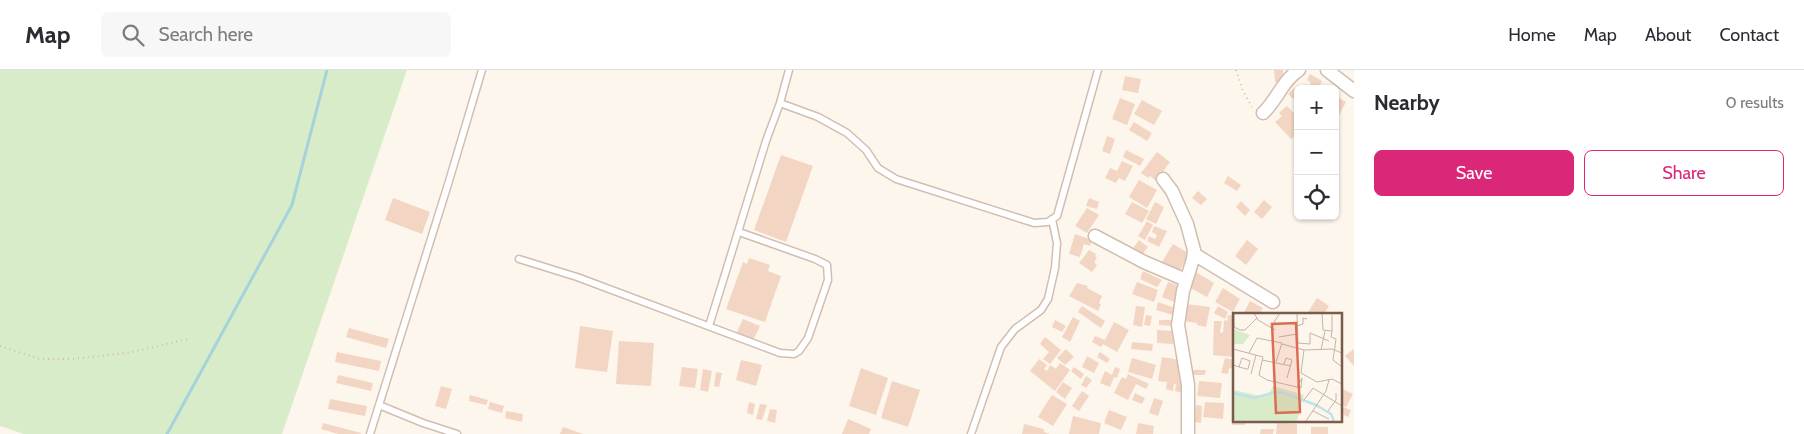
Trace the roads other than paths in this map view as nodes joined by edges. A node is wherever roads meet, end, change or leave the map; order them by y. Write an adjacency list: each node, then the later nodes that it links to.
1 (482, 70): 18 (lane)
2 (789, 70): 7 (lane)
3 (1098, 70): 10 (lane)
4 (1299, 70): 8 (street)
5 (1327, 70): 6 (street)
6 (1354, 90)
7 (780, 103): 10 (lane); 11 (lane)
8 (1263, 113)
9 (1163, 179): 13 (street)
10 (1052, 219): 21 (lane)
11 (739, 232): 17 (lane); 17 (lane)
12 (1095, 236): 15 (street)
13 (1194, 254): 15 (street); 16 (street)
14 (519, 259): 17 (lane)
15 (1186, 280): 22 (street)
16 (1273, 302)
17 (709, 326)
18 (379, 405): 19 (lane); 20 (lane)
19 (370, 434)
20 (457, 434)
21 (971, 434)
22 (1188, 434)

